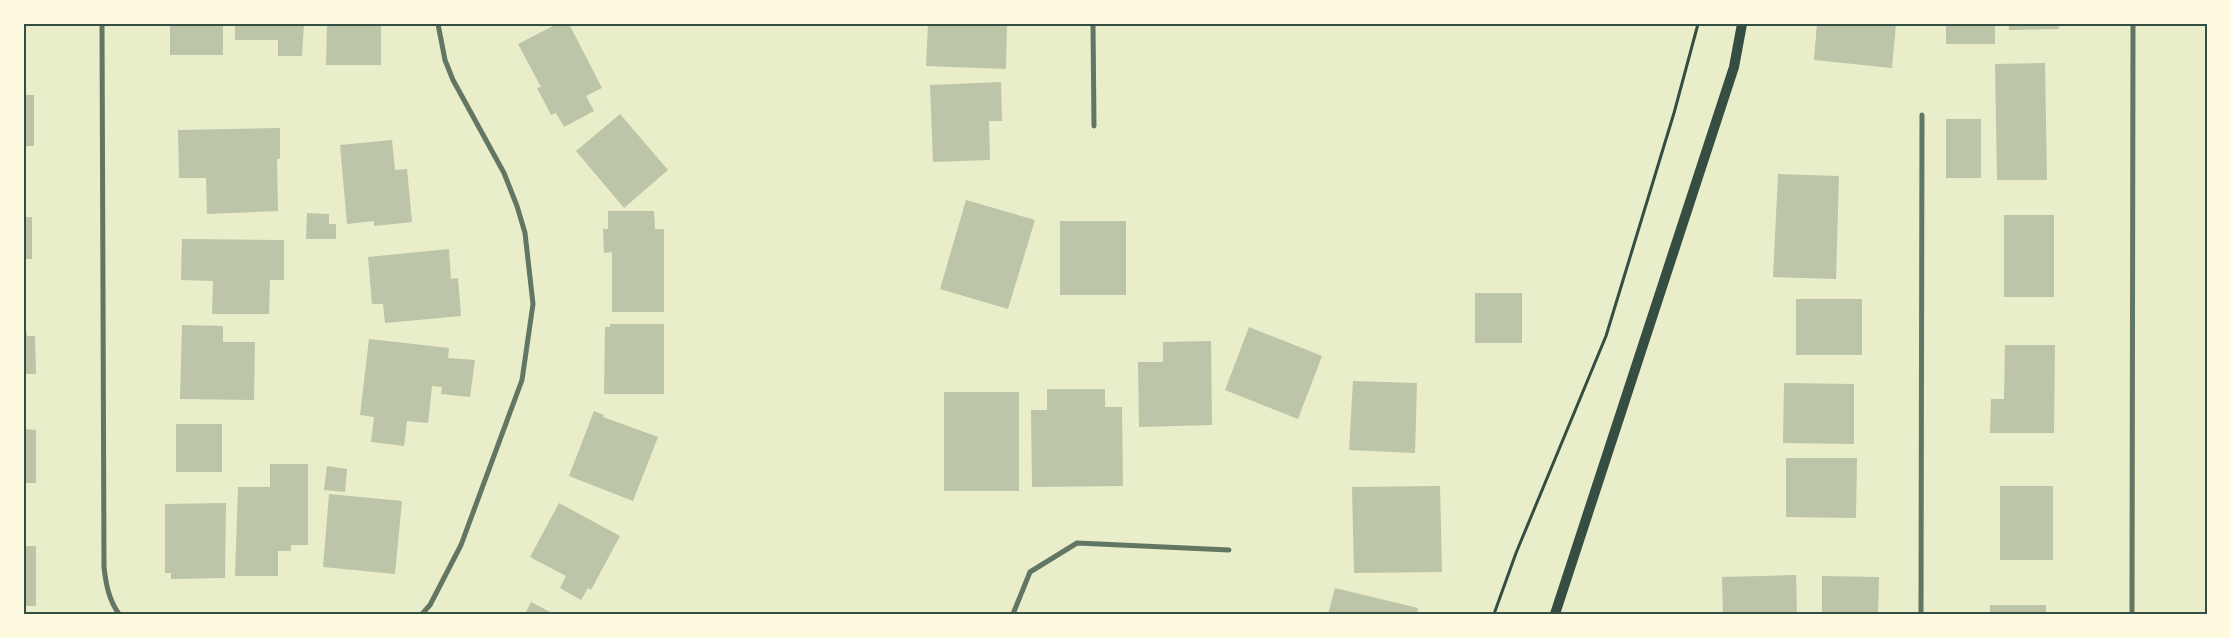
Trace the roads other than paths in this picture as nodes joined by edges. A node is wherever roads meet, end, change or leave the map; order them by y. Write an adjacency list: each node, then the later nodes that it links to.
1 (102, 24): 9 (street)
2 (438, 24): 10 (street)
3 (1093, 24): 7 (street)
4 (1742, 24): 12 (main road)
5 (2133, 24): 14 (street)
6 (1922, 114): 13 (street)
7 (1094, 126)
8 (1229, 550): 11 (street)
9 (119, 614)
10 (422, 614)
11 (1013, 614)
12 (1555, 614)
13 (1921, 614)
14 (2132, 614)

